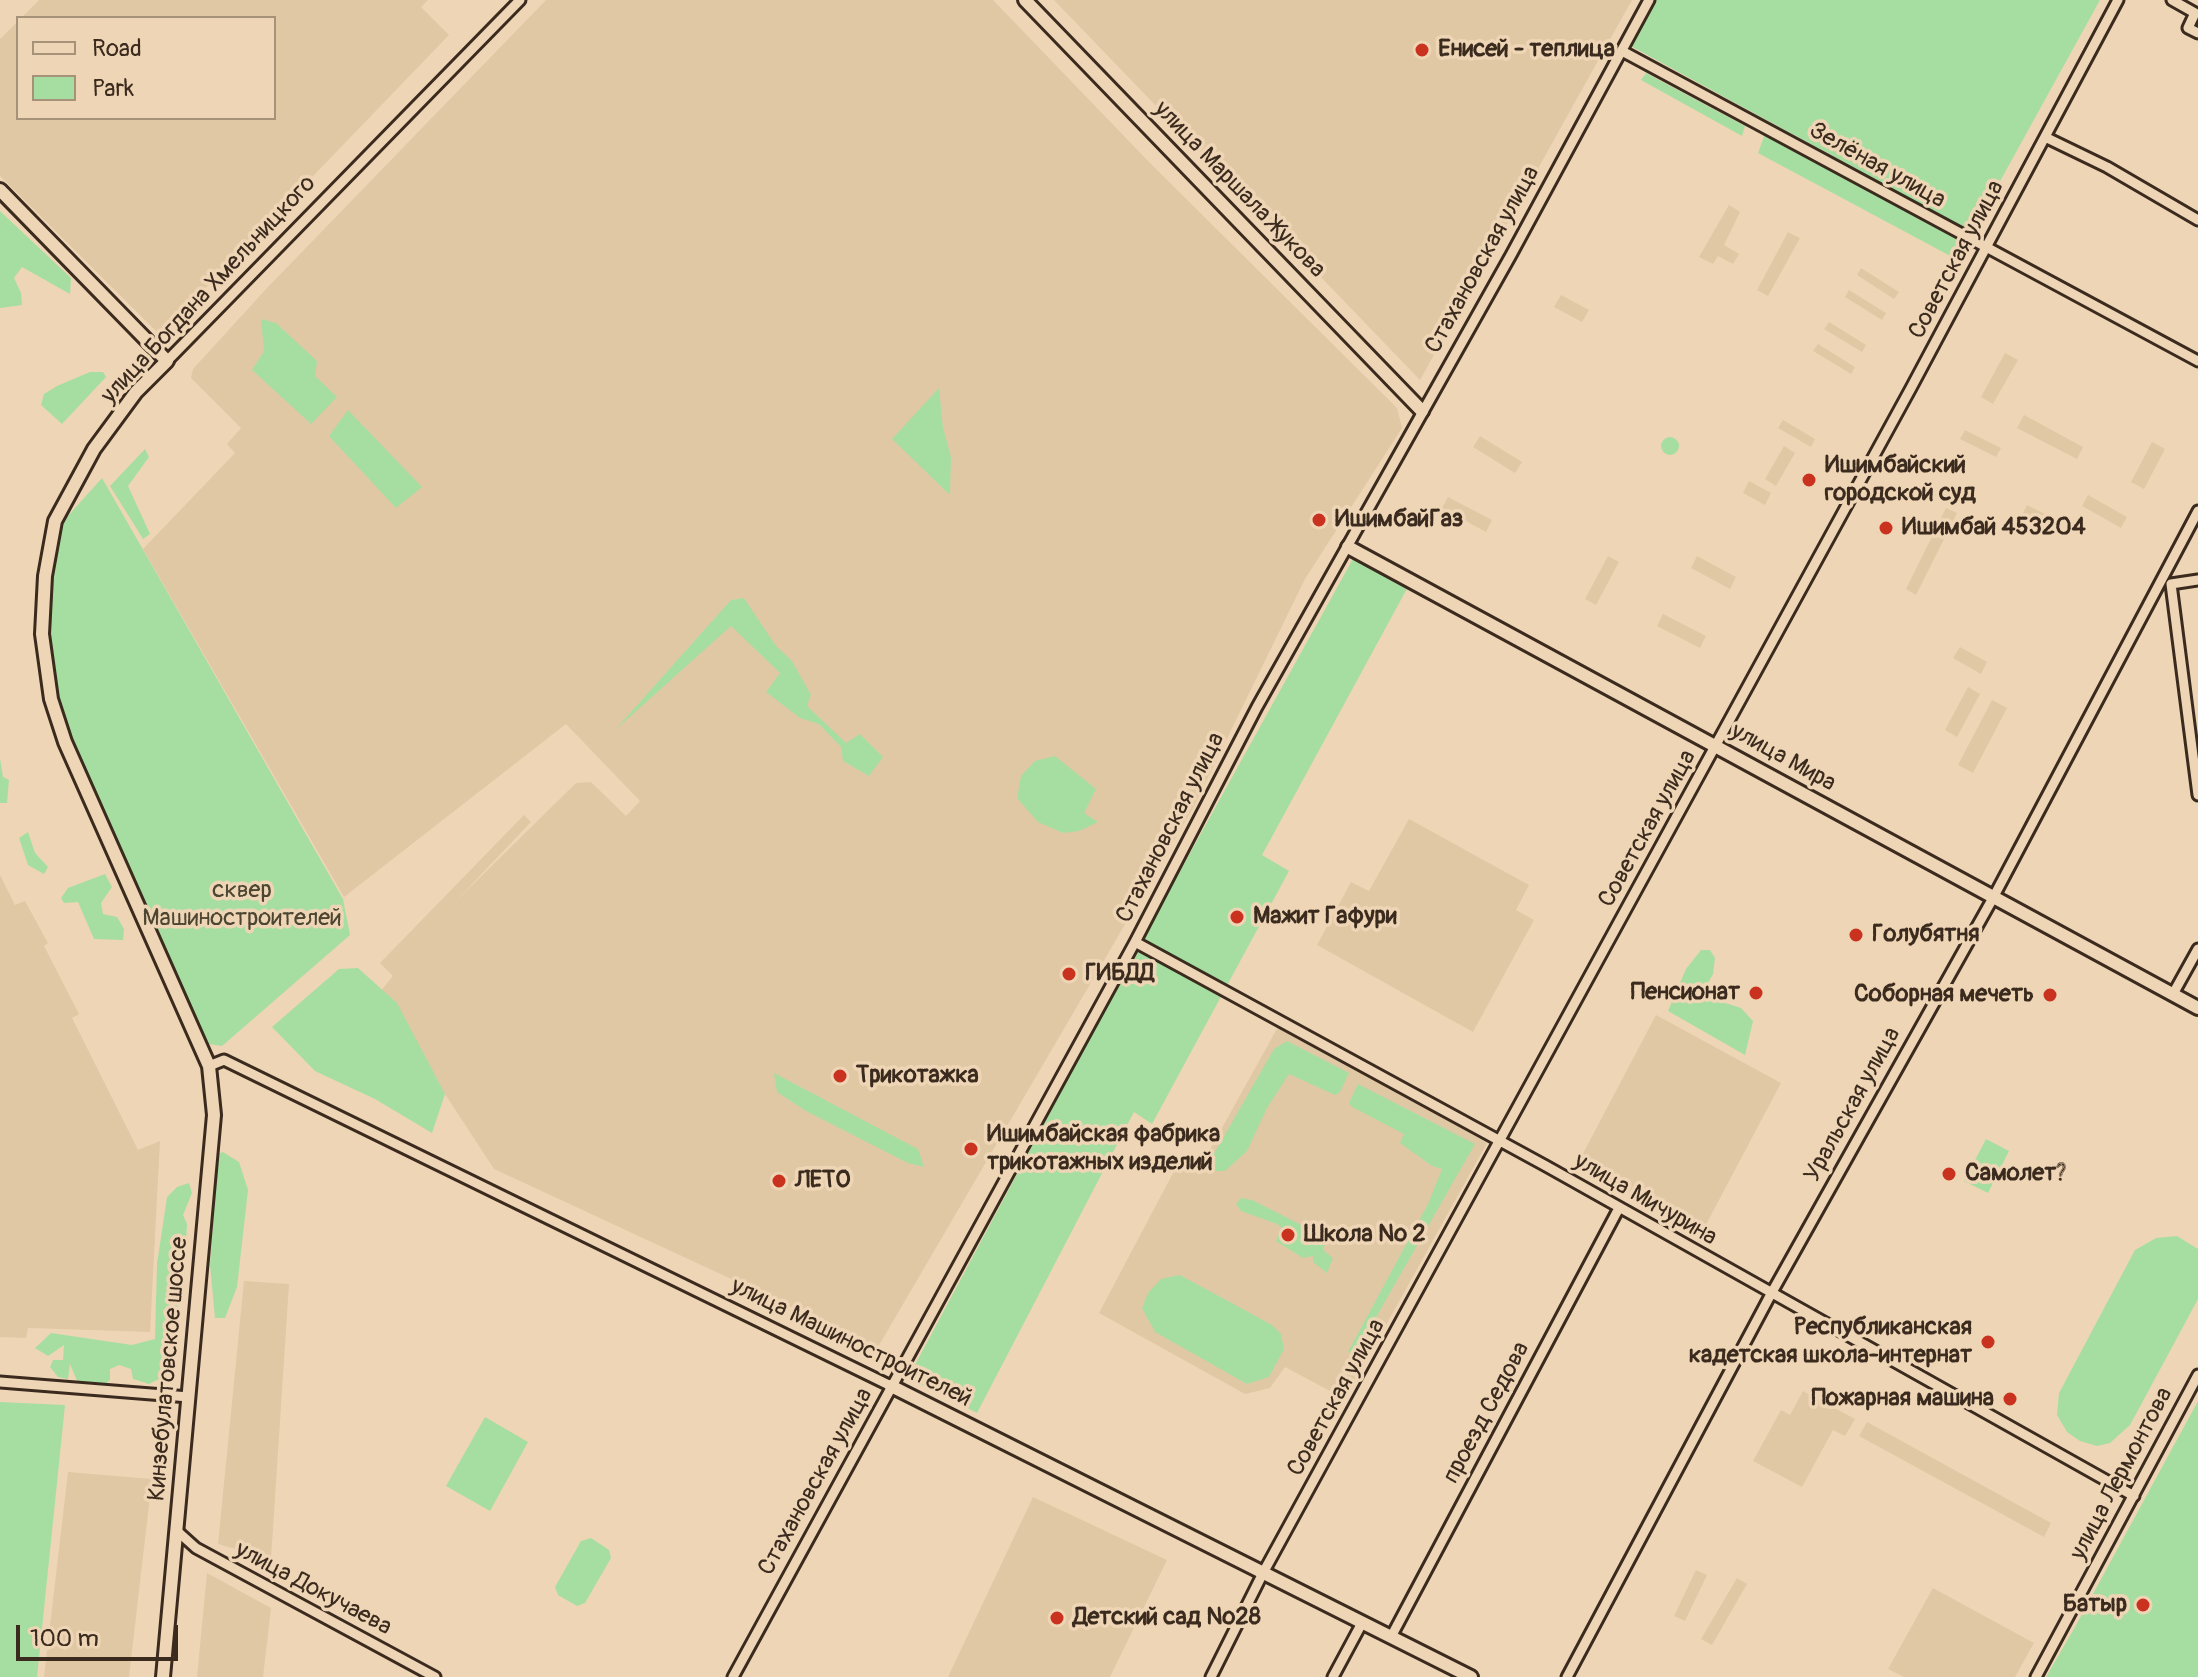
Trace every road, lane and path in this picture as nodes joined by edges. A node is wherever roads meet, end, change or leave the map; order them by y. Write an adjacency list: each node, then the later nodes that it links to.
1 (520, 0): 12 (street, улица Богдана Хмельницкого)
2 (1025, 0): 14 (street, улица Маршала Жукова)
3 (1649, 0): 7 (street, Стахановская улица)
4 (2118, 0): 8 (street, Советская улица)
5 (2172, 0): 6 (street)
6 (2198, 33)
7 (1622, 51): 11 (street, Зелёная улица); 14 (street, Стахановская улица)
8 (2045, 137): 10 (street); 11 (street, Советская улица)
9 (0, 190): 12 (street)
10 (2198, 220)
11 (1986, 248): 13 (street, Зелёная улица); 18 (street, Советская улица)
12 (167, 361): 25 (street, улица Богдана Хмельницкого)
13 (2198, 361)
14 (1422, 411): 16 (street, Стахановская улица)
15 (2198, 511): 20 (street, Уральская улица)
16 (1348, 547): 18 (street, улица Мира); 21 (street, Стахановская улица)
17 (2198, 580): 19 (street)
18 (1716, 746): 20 (street, улица Мира); 26 (street, Советская улица)
19 (2198, 795)
20 (1993, 898): 23 (street, улица Мира); 28 (street, Уральская улица)
21 (1135, 942): 26 (street, улица Мичурина); 31 (street, Стахановская улица)
22 (2198, 949): 23 (street)
23 (2173, 994): 24 (street, улица Мира)
24 (2198, 1008)
25 (209, 1066): 31 (street, улица Машиностроителей); 32 (street, Кинзебулатовское шоссе)
26 (1500, 1141): 27 (street, улица Мичурина); 35 (street, Советская улица)
27 (1619, 1208): 28 (street, улица Мичурина); 37 (street, проезд Седова)
28 (1771, 1294): 33 (street, улица Мичурина); 44 (street, Уральская улица)
29 (2198, 1375): 33 (street, улица Лермонтова)
30 (0, 1382): 32 (street)
31 (891, 1386): 35 (street, улица Машиностроителей); 40 (street, Стахановская улица)
32 (189, 1397): 34 (street, Кинзебулатовское шоссе)
33 (2134, 1496): 45 (street, улица Лермонтова)
34 (176, 1530): 38 (street, Кинзебулатовское шоссе); 39 (street, улица Докучаева)
35 (1263, 1573): 36 (street, улица Машиностроителей); 41 (street, Советская улица)
36 (1362, 1623): 37 (street, улица Машиностроителей); 42 (street)
37 (1391, 1637): 43 (street, улица Машиностроителей)
38 (163, 1677)
39 (435, 1677)
40 (733, 1677)
41 (1211, 1677)
42 (1333, 1677)
43 (1471, 1677)
44 (1567, 1677)
45 (2036, 1677)

